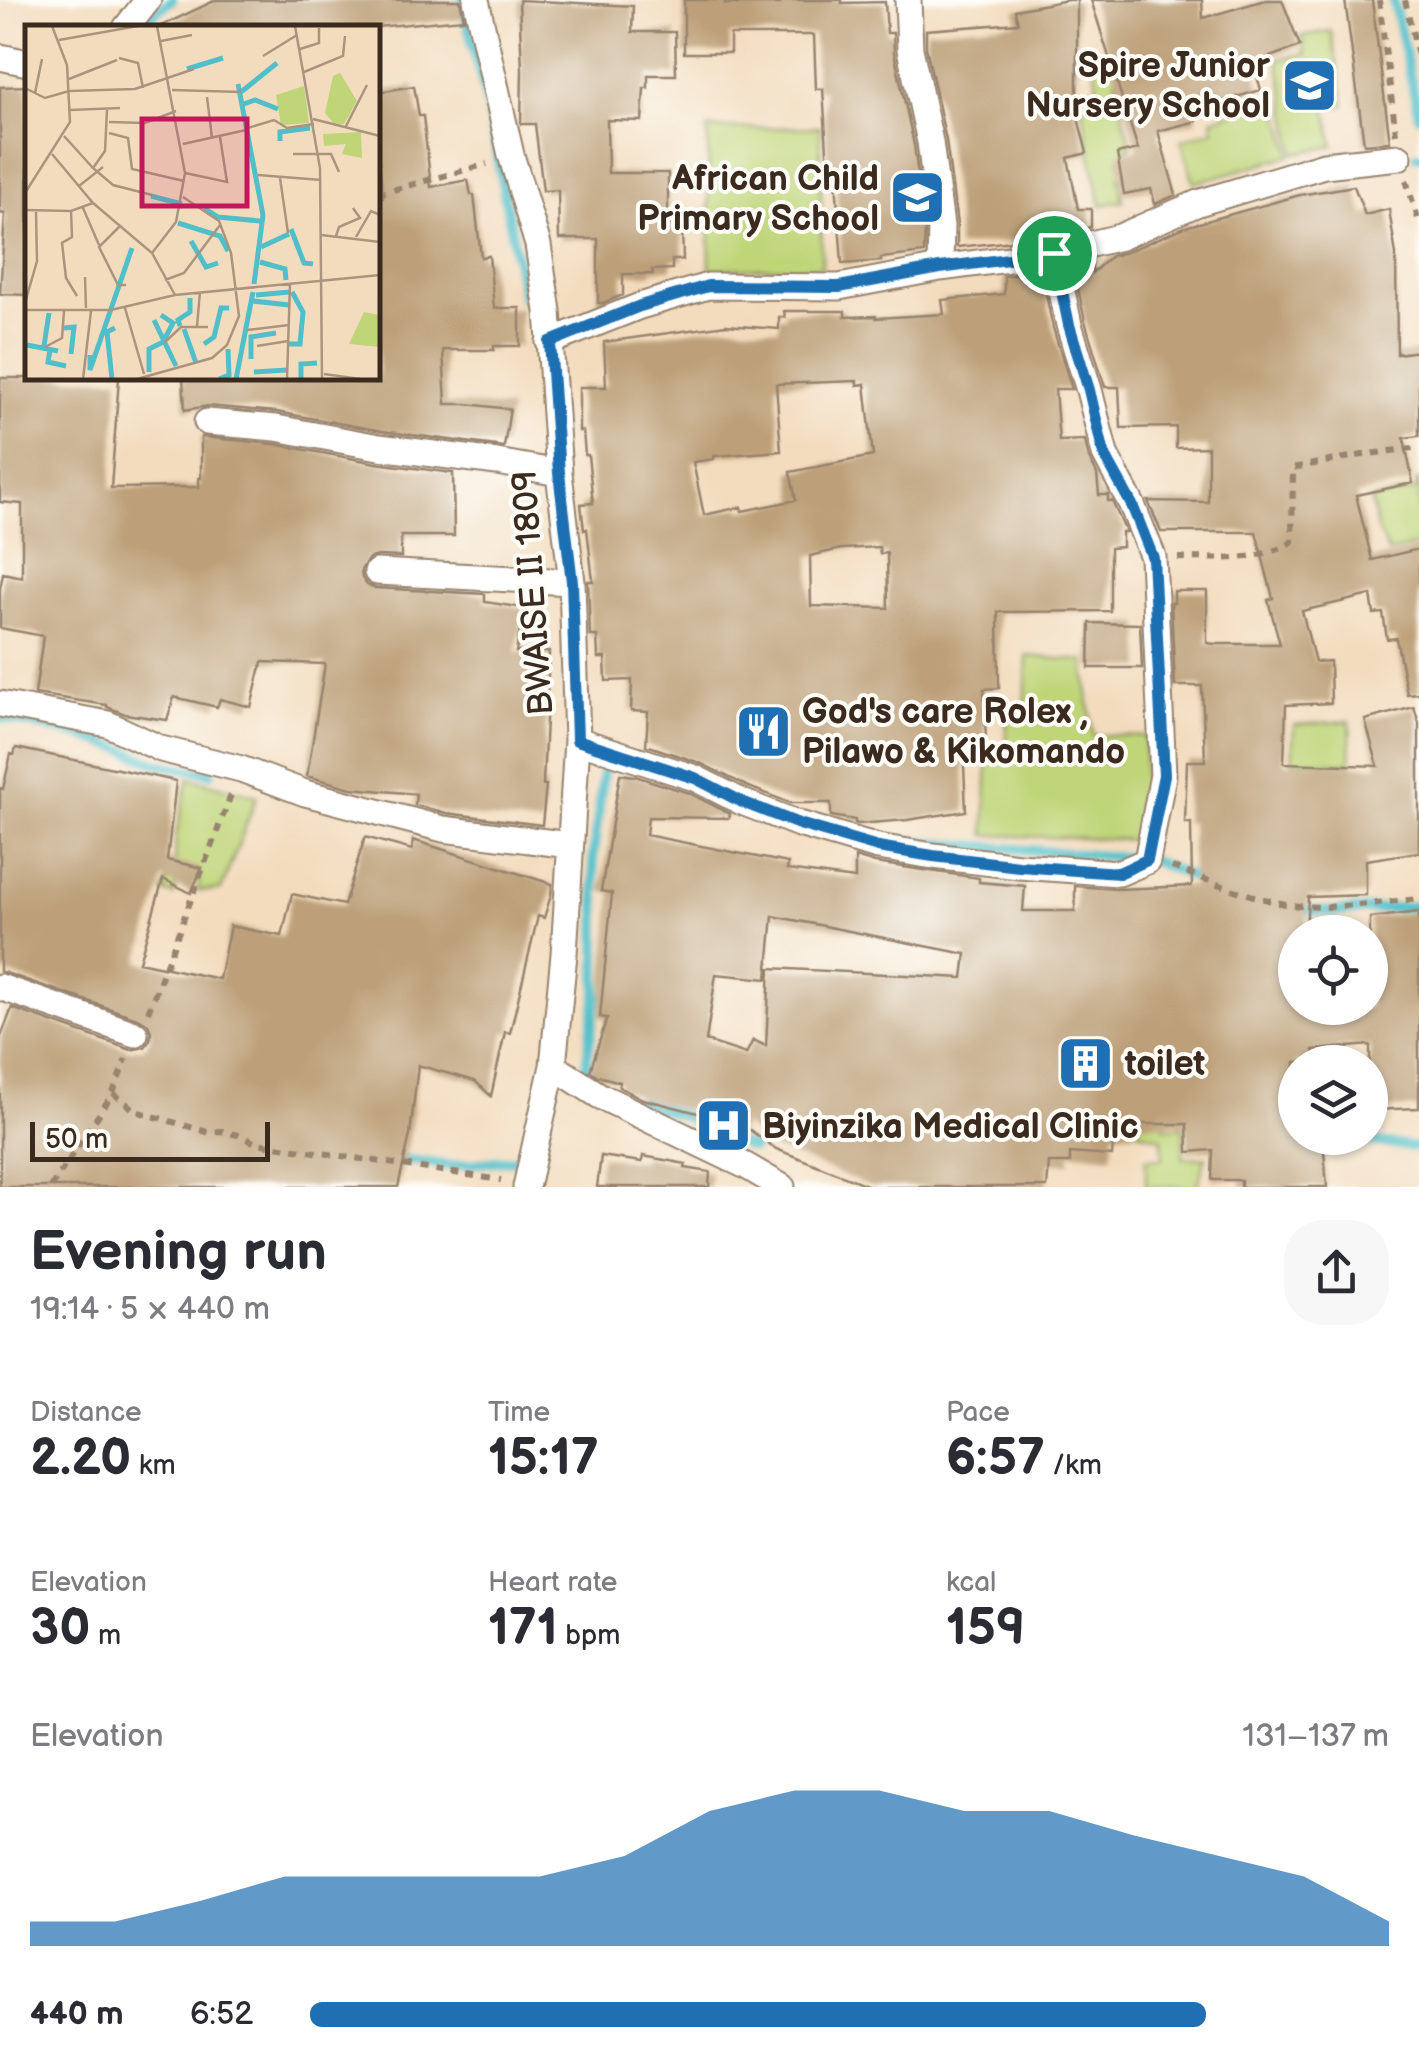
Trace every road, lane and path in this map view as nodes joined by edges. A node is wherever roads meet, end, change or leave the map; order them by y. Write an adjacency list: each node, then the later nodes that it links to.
1 (148, 0): 6 (street)
2 (476, 0): 10 (street, BWAISE II 1809)
3 (908, 0): 15 (street)
4 (1379, 0): 11 (path)
5 (1405, 0): 8 (path)
6 (128, 25)
7 (0, 58): 9 (street)
8 (1419, 60)
9 (25, 62)
10 (511, 155): 12 (path); 16 (street, BWAISE II 1809)
11 (1399, 157): 13 (path); 14 (street)
12 (380, 193)
13 (1419, 222)
14 (1054, 253): 15 (street); 20 (street)
15 (940, 268): 16 (street)
16 (550, 342): 19 (street, BWAISE II 1809)
17 (207, 422): 19 (street)
18 (1419, 447): 20 (path)
19 (559, 473): 22 (street, BWAISE II 1809)
20 (1153, 558): 27 (street)
21 (377, 572): 22 (street)
22 (572, 582): 24 (street, BWAISE II 1809)
23 (0, 704): 25 (street)
24 (577, 740): 26 (street, BWAISE II 1809); 27 (street)
25 (241, 769): 26 (street); 30 (path)
26 (570, 844): 31 (street, BWAISE II 1809)
27 (1148, 857): 28 (path)
28 (1419, 898)
29 (0, 987): 30 (street)
30 (136, 1034): 32 (path)
31 (553, 1066): 33 (street, BWAISE II 1809); 35 (street)
32 (113, 1093): 33 (path); 34 (path)
33 (527, 1186)
34 (51, 1187)
35 (782, 1187)

